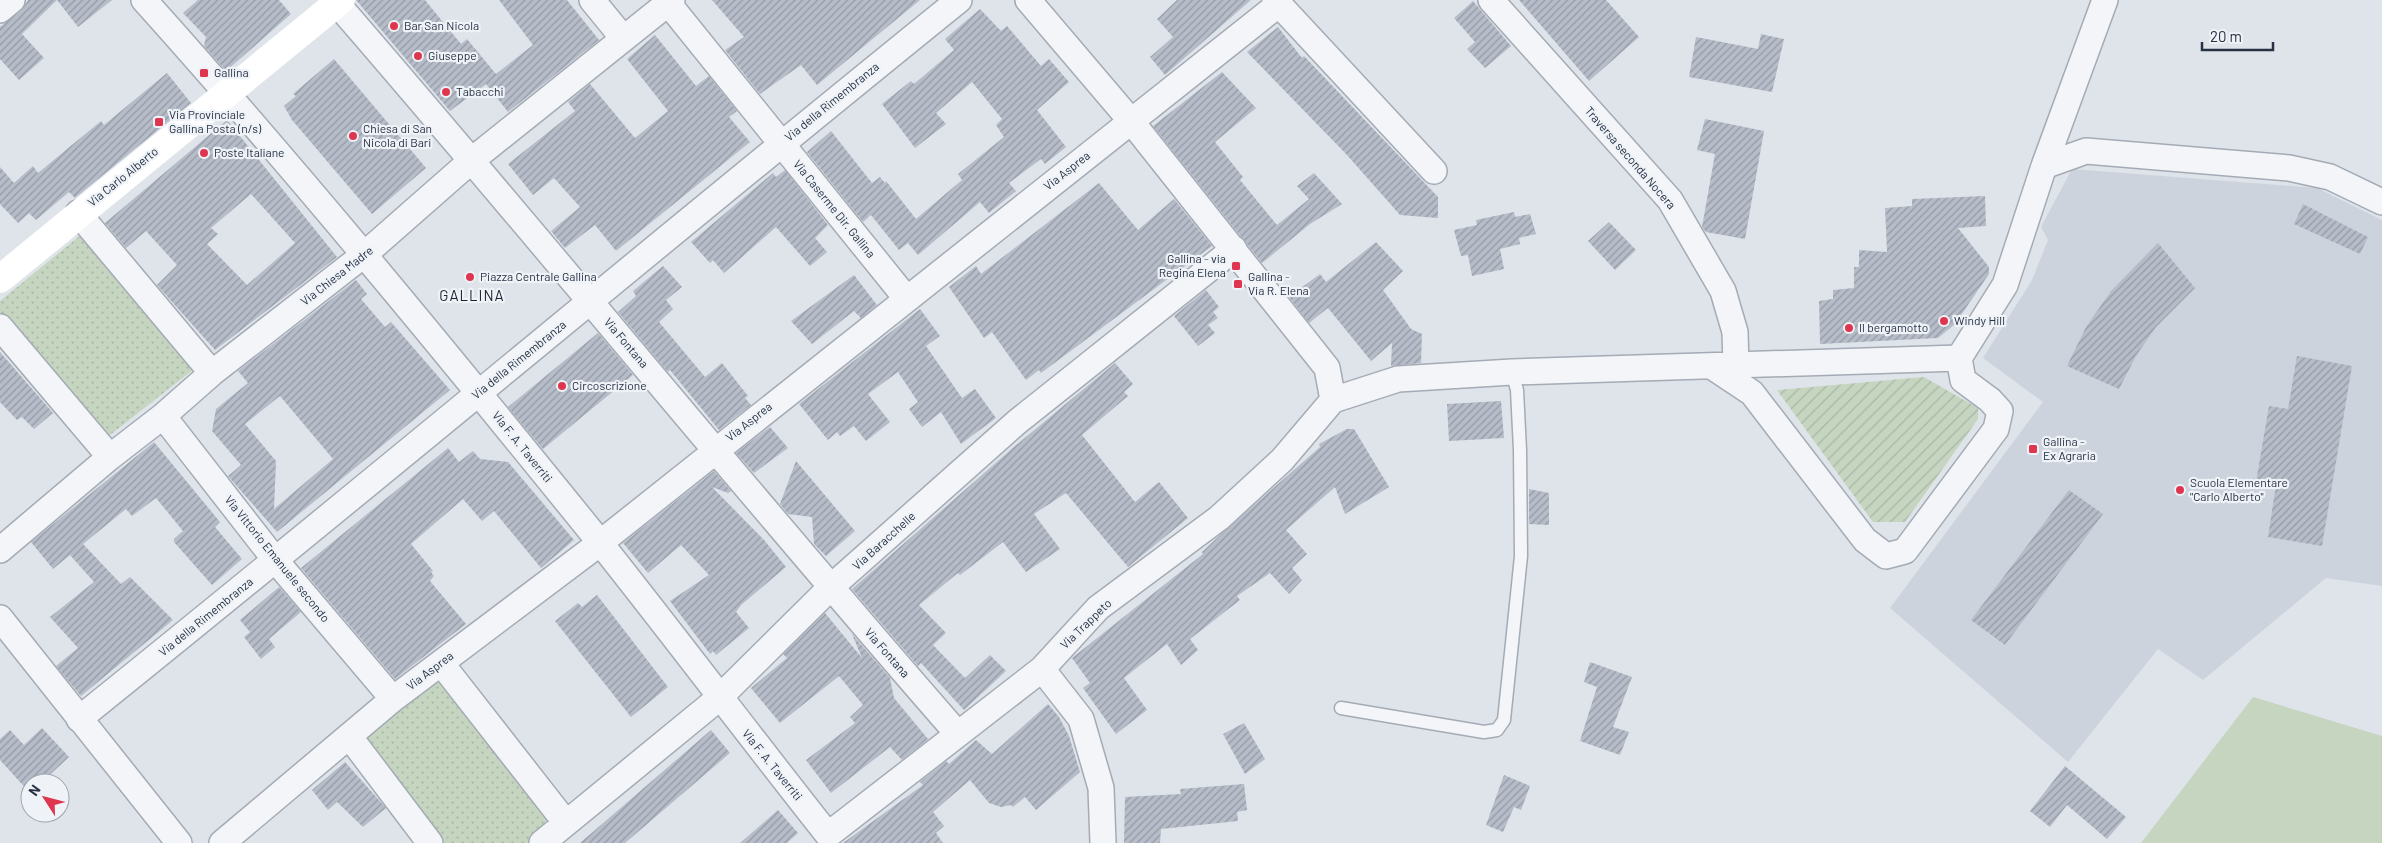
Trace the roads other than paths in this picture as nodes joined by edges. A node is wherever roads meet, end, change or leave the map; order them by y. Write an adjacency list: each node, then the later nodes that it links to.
1 (12, 0): 11 (street)
2 (144, 0): 13 (street, Via F. A. Taverriti)
3 (592, 0): 12 (street)
4 (959, 0): 15 (street, Via della Rimembranza)
5 (1028, 0): 14 (street)
6 (1491, 0): 28 (street, Traversa seconda Nocera)
7 (2106, 0): 17 (street)
8 (337, 1): 13 (street, Via Carlo Alberto); 16 (street, Via Fontana)
9 (670, 1): 12 (street, Via Chiesa Madre); 15 (street, Via Caserme Dir. Gallina)
10 (1277, 2): 14 (street, Via Asprea); 18 (street)
11 (0, 10)
12 (623, 38): 16 (street, Via Chiesa Madre)
13 (228, 93): 20 (street, Via Carlo Alberto); 22 (street, Via F. A. Taverriti)
14 (1131, 121): 21 (street); 24 (street, Via Asprea)
15 (781, 143): 24 (street, Via Caserme Dir. Gallina); 25 (street, Via della Rimembranza)
16 (472, 160): 22 (street, Via Chiesa Madre); 25 (street, Via Fontana)
17 (2044, 166): 19 (street); 27 (street)
18 (1434, 171)
19 (2382, 202)
20 (78, 213): 23 (street, Via Carlo Alberto); 30 (street)
21 (1234, 248): 32 (street); 39 (street, Via Baracchelle)
22 (365, 254): 30 (street, Via Chiesa Madre); 31 (street, Via F. A. Taverriti)
23 (3, 270)
24 (906, 298): 34 (street, Via Asprea)
25 (591, 300): 31 (street, Via della Rimembranza); 34 (street, Via Fontana)
26 (0, 327): 35 (street)
27 (1960, 358): 28 (street); 28 (street)
28 (1725, 367): 29 (street)
29 (1512, 372): 32 (street); 45 (lane)
30 (212, 374): 33 (street, Via Chiesa Madre)
31 (478, 393): 36 (street, Via F. A. Taverriti); 38 (street, Via della Rimembranza)
32 (1332, 400): 42 (street, Via Trappeto)
33 (163, 416): 35 (street, Via Chiesa Madre); 38 (street, Via Vittorio Emanuele secondo)
34 (715, 450): 36 (street, Via Asprea); 39 (street, Via Fontana)
35 (110, 457): 37 (street, Via Chiesa Madre)
36 (600, 543): 41 (street, Via Asprea); 43 (street, Via F. A. Taverriti)
37 (0, 550)
38 (276, 562): 44 (street, Via Vittorio Emanuele secondo); 46 (street, Via della Rimembranza)
39 (830, 588): 43 (street, Via Baracchelle); 47 (street, Via Fontana)
40 (0, 618): 46 (street)
41 (441, 663): 44 (street, Via Asprea); 49 (street)
42 (1042, 669): 47 (street, Via Trappeto); 55 (street)
43 (719, 698): 49 (street, Via Baracchelle); 50 (street, Via F. A. Taverriti)
44 (393, 699): 48 (street, Via Asprea)
45 (1340, 708)
46 (79, 720): 51 (street)
47 (957, 733): 50 (street, Via Trappeto)
48 (349, 736): 52 (street, Via Asprea); 53 (street)
49 (566, 823): 54 (street, Via Baracchelle)
50 (828, 835)
51 (179, 843)
52 (222, 843)
53 (430, 843)
54 (542, 843)
55 (1103, 843)

